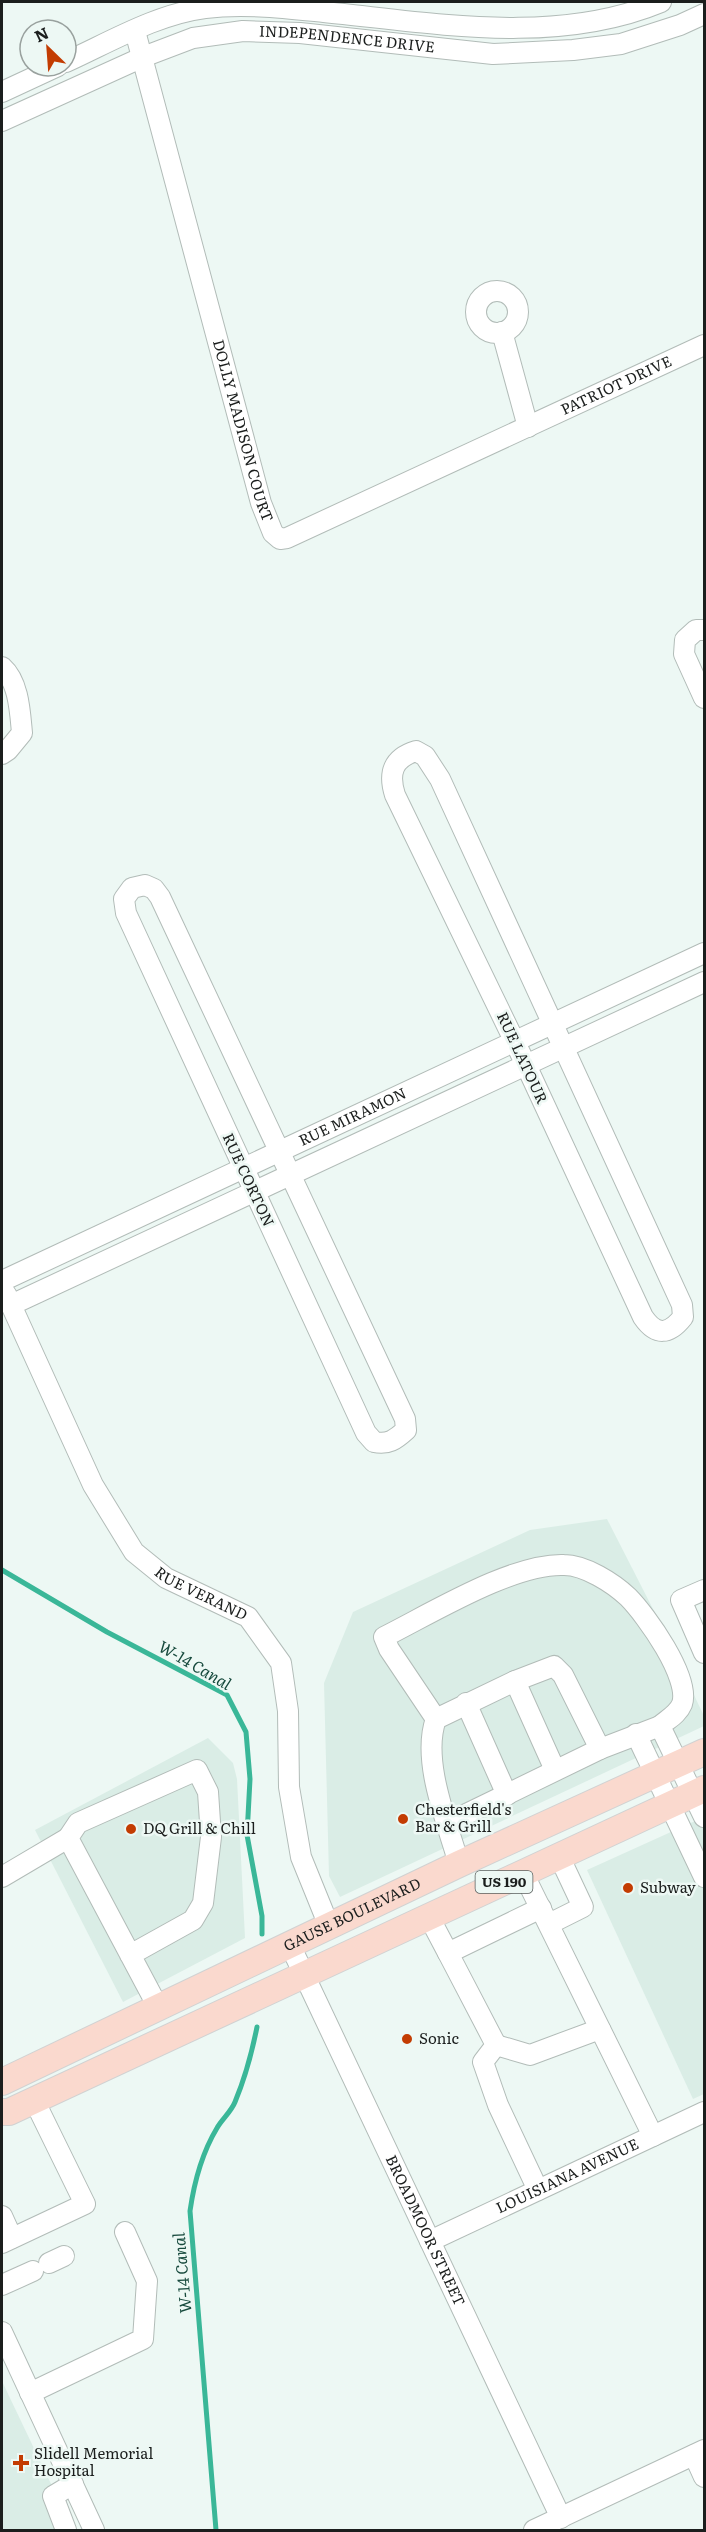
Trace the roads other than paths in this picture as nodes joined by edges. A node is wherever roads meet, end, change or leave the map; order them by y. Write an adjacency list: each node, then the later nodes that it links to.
1 (662, 2): 2 (street, INDEPENDENCE DRIVE)
2 (360, 9): 4 (street, INDEPENDENCE DRIVE); 5 (street)
3 (705, 14): 5 (street, INDEPENDENCE DRIVE)
4 (135, 31): 6 (street, INDEPENDENCE DRIVE); 7 (street, DOLLY MADISON COURT)
5 (358, 38): 7 (street, INDEPENDENCE DRIVE)
6 (78, 57)
7 (143, 57): 10 (street, INDEPENDENCE DRIVE); 13 (street, DOLLY MADISON COURT)
8 (32, 78): 9 (street)
9 (2, 92)
10 (2, 121)
11 (502, 332): 13 (street)
12 (705, 345): 13 (street, PATRIOT DRIVE)
13 (528, 427)
14 (705, 630): 16 (street)
15 (2, 667): 17 (street)
16 (705, 698)
17 (2, 754)
18 (705, 953): 20 (street, RUE MIRAMON)
19 (705, 982): 22 (street, RUE MIRAMON)
20 (551, 1025): 21 (street, RUE MIRAMON); 21 (street, RUE LATOUR); 22 (street, RUE LATOUR)
21 (515, 1042): 23 (street, RUE LATOUR); 24 (street, RUE MIRAMON)
22 (562, 1048): 23 (street, RUE MIRAMON); 23 (street, RUE LATOUR)
23 (526, 1065): 26 (street, RUE MIRAMON)
24 (281, 1151): 25 (street, RUE MIRAMON); 25 (street, RUE CORTON); 26 (street, RUE CORTON)
25 (242, 1168): 27 (street, RUE CORTON); 28 (street, RUE MIRAMON)
26 (292, 1174): 27 (street, RUE MIRAMON); 27 (street, RUE CORTON)
27 (253, 1192): 29 (street, RUE MIRAMON)
28 (2, 1282): 29 (street, RUE VERAND)
29 (11, 1305): 53 (street, RUE VERAND)
30 (705, 1590): 31 (street)
31 (705, 1653)
32 (515, 1681): 33 (street); 37 (street); 40 (street)
33 (466, 1703): 34 (street); 41 (street)
34 (436, 1719): 35 (street); 44 (street)
35 (660, 1726): 36 (street); 39 (street)
36 (636, 1734): 37 (street); 39 (street)
37 (600, 1749): 40 (street)
38 (705, 1752): 39 (main road, GAUSE BOULEVARD / US 190)
39 (668, 1769): 42 (street); 43 (street); 47 (main road, GAUSE BOULEVARD / US 190)
40 (555, 1770): 41 (street)
41 (507, 1795): 44 (street)
42 (701, 1800): 43 (main road, US 190)
43 (671, 1805): 46 (main road, US 190); 50 (street)
44 (448, 1823): 47 (street)
45 (68, 1838): 49 (street); 56 (street); 56 (street)
46 (559, 1856): 48 (main road, US 190); 51 (street)
47 (459, 1864): 53 (main road, GAUSE BOULEVARD / US 190)
48 (523, 1873): 51 (street); 52 (main road, US 190)
49 (2, 1877)
50 (705, 1877)
51 (545, 1916): 55 (street); 59 (street)
52 (429, 1917): 55 (street); 57 (main road, US 190)
53 (329, 1926): 54 (main road, GAUSE BOULEVARD / US 190)
54 (290, 1945): 57 (street, BROADMOOR STREET); 58 (main road, GAUSE BOULEVARD / US 190)
55 (448, 1953): 60 (street)
56 (130, 1955): 58 (street)
57 (304, 1975): 62 (main road, US 190); 70 (street, BROADMOOR STREET)
58 (158, 2007): 61 (main road, GAUSE BOULEVARD / US 190)
59 (600, 2028): 60 (street); 65 (street)
60 (496, 2046): 66 (street)
61 (2, 2082)
62 (34, 2100): 63 (main road, US 190); 69 (street)
63 (2, 2112)
64 (705, 2112): 65 (street, LOUISIANA AVENUE)
65 (654, 2136): 66 (street, LOUISIANA AVENUE)
66 (538, 2190): 70 (street, LOUISIANA AVENUE)
67 (2, 2216): 69 (street)
68 (125, 2232): 74 (street)
69 (7, 2240)
70 (430, 2241): 78 (street, BROADMOOR STREET)
71 (49, 2263): 72 (street)
72 (2, 2286)
73 (2, 2332): 74 (street)
74 (30, 2393): 77 (street)
75 (699, 2453): 76 (street); 78 (street)
76 (705, 2477)
77 (73, 2484): 79 (street); 80 (street)
78 (561, 2518): 81 (street)
79 (66, 2530)
80 (94, 2530)
81 (534, 2530)

